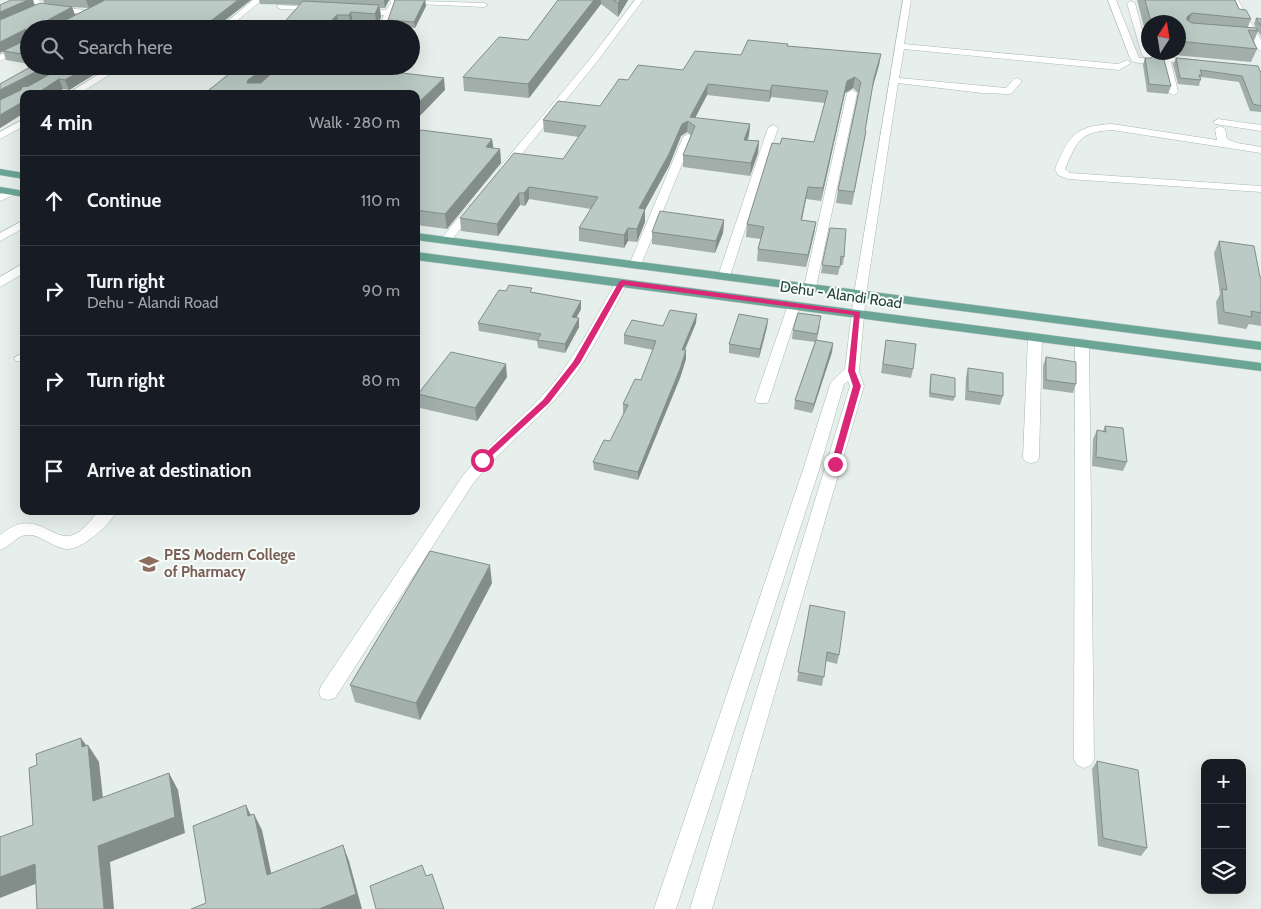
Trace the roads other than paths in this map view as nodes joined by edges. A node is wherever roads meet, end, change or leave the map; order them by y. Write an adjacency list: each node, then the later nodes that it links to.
1 (32, 0): 10 (street)
2 (258, 0): 19 (street)
3 (639, 0): 43 (street)
4 (908, 0): 23 (street)
5 (1112, 0): 33 (street)
6 (1234, 0): 22 (street)
7 (393, 1): 9 (street); 17 (street)
8 (1131, 3): 27 (street)
9 (484, 5)
10 (47, 7): 13 (street); 16 (street)
11 (281, 7): 14 (street)
12 (98, 8): 16 (street)
13 (35, 10)
14 (330, 10)
15 (350, 11): 17 (street)
16 (90, 13): 18 (street)
17 (389, 13): 20 (street)
18 (73, 20)
19 (233, 20)
20 (386, 20)
21 (1245, 36): 22 (street)
22 (1254, 37): 25 (street)
23 (901, 46): 28 (street); 30 (street)
24 (20, 48): 26 (street)
25 (1261, 48)
26 (0, 58)
27 (1201, 62)
28 (1127, 63)
29 (104, 75): 32 (street)
30 (896, 80): 31 (street); 61 (street)
31 (1017, 81)
32 (79, 90)
33 (1173, 92)
34 (852, 93): 60 (street)
35 (20, 124): 38 (street)
36 (773, 128): 57 (street)
37 (1261, 128): 40 (street)
38 (0, 136)
39 (688, 137): 55 (street)
40 (1261, 150): 44 (street)
41 (0, 172): 42 (main road)
42 (20, 175)
43 (495, 180)
44 (1261, 189)
45 (0, 190): 46 (main road)
46 (12, 192): 47 (main road); 48 (street)
47 (20, 193)
48 (0, 198)
49 (476, 202): 53 (street)
50 (20, 226): 52 (street)
51 (420, 237): 53 (main road, Dehu - Alandi Road)
52 (0, 238)
53 (445, 241): 55 (main road, Dehu - Alandi Road)
54 (420, 257): 58 (main road, Dehu - Alandi Road)
55 (635, 265): 57 (main road, Dehu - Alandi Road)
56 (20, 270): 59 (street)
57 (724, 276): 60 (main road, Dehu - Alandi Road)
58 (622, 282): 62 (main road, Dehu - Alandi Road); 75 (street)
59 (0, 283)
60 (810, 287): 61 (main road, Dehu - Alandi Road)
61 (860, 294): 63 (street); 66 (main road, Dehu - Alandi Road)
62 (794, 305): 63 (main road, Dehu - Alandi Road); 69 (street)
63 (858, 313): 64 (main road, Dehu - Alandi Road); 68 (street)
64 (1035, 337): 65 (main road, Dehu - Alandi Road); 70 (street)
65 (1082, 343): 67 (main road, Dehu - Alandi Road); 76 (street)
66 (1261, 346)
67 (1261, 367)
68 (852, 371): 71 (street); 72 (street)
69 (762, 400)
70 (1031, 458)
71 (814, 460): 72 (street); 77 (street)
72 (835, 464): 78 (street)
73 (105, 515): 74 (street)
74 (0, 544)
75 (328, 692)
76 (1084, 759)
77 (665, 909)
78 (701, 909)

